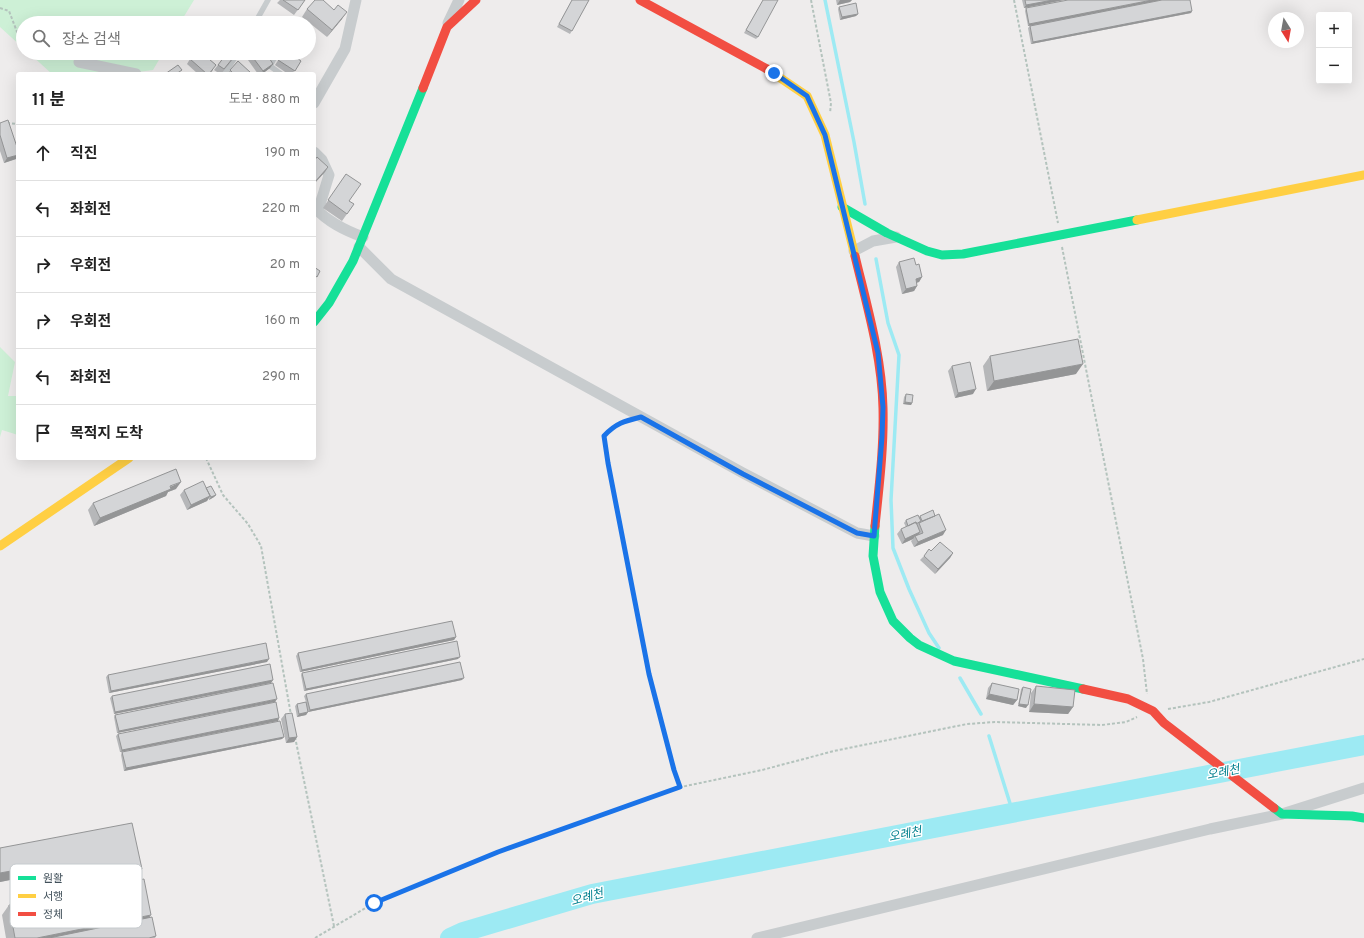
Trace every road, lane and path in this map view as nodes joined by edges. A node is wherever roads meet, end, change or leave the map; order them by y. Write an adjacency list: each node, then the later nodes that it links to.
1 (268, 0): 9 (lane)
2 (356, 0): 19 (street)
3 (459, 0): 10 (street)
4 (476, 0): 10 (street)
5 (640, 0): 25 (street)
6 (811, 0): 20 (path)
7 (1014, 0): 27 (path)
8 (0, 8): 11 (path)
9 (259, 16)
10 (447, 27): 29 (street)
11 (16, 32)
12 (72, 60): 15 (path)
13 (233, 60): 17 (lane)
14 (273, 60): 18 (lane)
15 (80, 62): 16 (street)
16 (127, 72)
17 (225, 72)
18 (278, 72)
19 (316, 100)
20 (829, 117)
21 (4, 124): 22 (path)
22 (16, 124)
23 (316, 154): 26 (street)
24 (1364, 175): 27 (street)
25 (842, 207): 28 (street); 30 (street)
26 (316, 209): 29 (street)
27 (1060, 235): 28 (street); 38 (path)
28 (896, 237): 30 (street)
29 (361, 242): 31 (street); 32 (street)
30 (854, 251): 35 (street)
31 (316, 319)
32 (641, 417): 35 (street); 41 (path)
33 (126, 460): 36 (street)
34 (207, 460): 39 (path)
35 (874, 536): 38 (street)
36 (0, 546)
37 (1364, 659): 38 (path)
38 (1153, 710): 41 (path); 43 (street)
39 (291, 715)
40 (294, 730): 45 (path)
41 (680, 787): 45 (path)
42 (1364, 788): 43 (street)
43 (1282, 814): 44 (street); 47 (street)
44 (1364, 818)
45 (334, 926): 46 (path)
46 (315, 938)
47 (757, 938)

